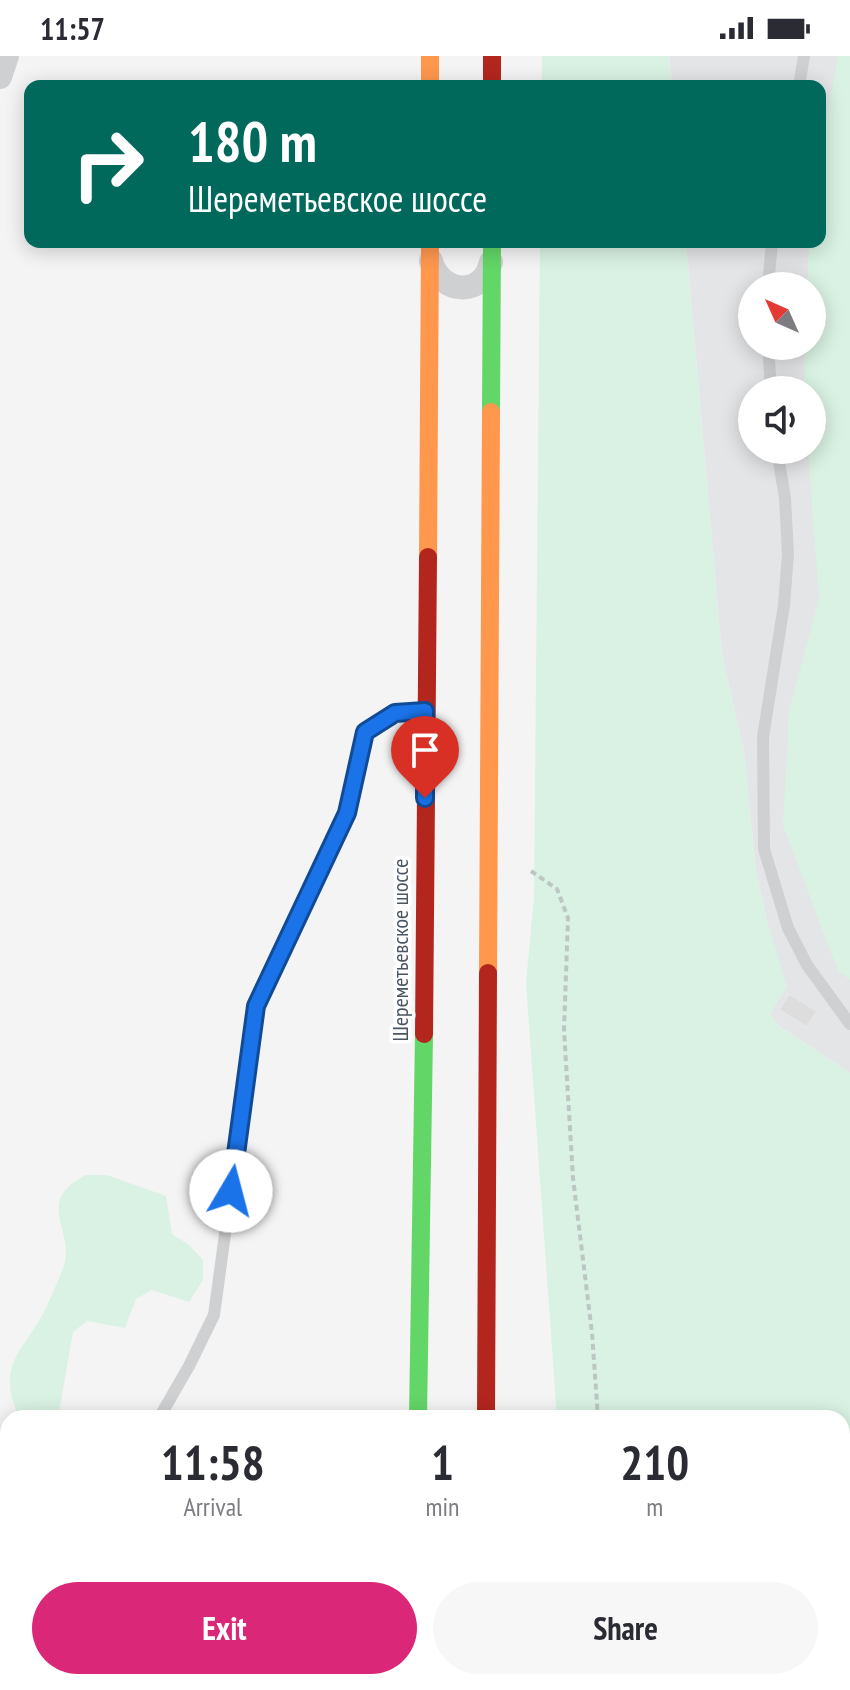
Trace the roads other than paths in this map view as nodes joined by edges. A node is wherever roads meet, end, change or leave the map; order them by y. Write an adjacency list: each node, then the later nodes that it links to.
1 (7, 56): 5 (street)
2 (430, 56): 6 (main road)
3 (492, 56): 7 (main road)
4 (804, 56): 8 (lane)
5 (0, 77)
6 (430, 80)
7 (492, 80)
8 (800, 80)
9 (492, 248): 11 (street); 18 (main road)
10 (771, 248): 12 (lane)
11 (430, 250): 14 (main road, Шереметьевское шоссе)
12 (769, 272)
13 (779, 464): 15 (lane)
14 (425, 711): 16 (lane); 17 (main road, Шереметьевское шоссе)
15 (850, 1024)
16 (164, 1410)
17 (418, 1410)
18 (486, 1410)

